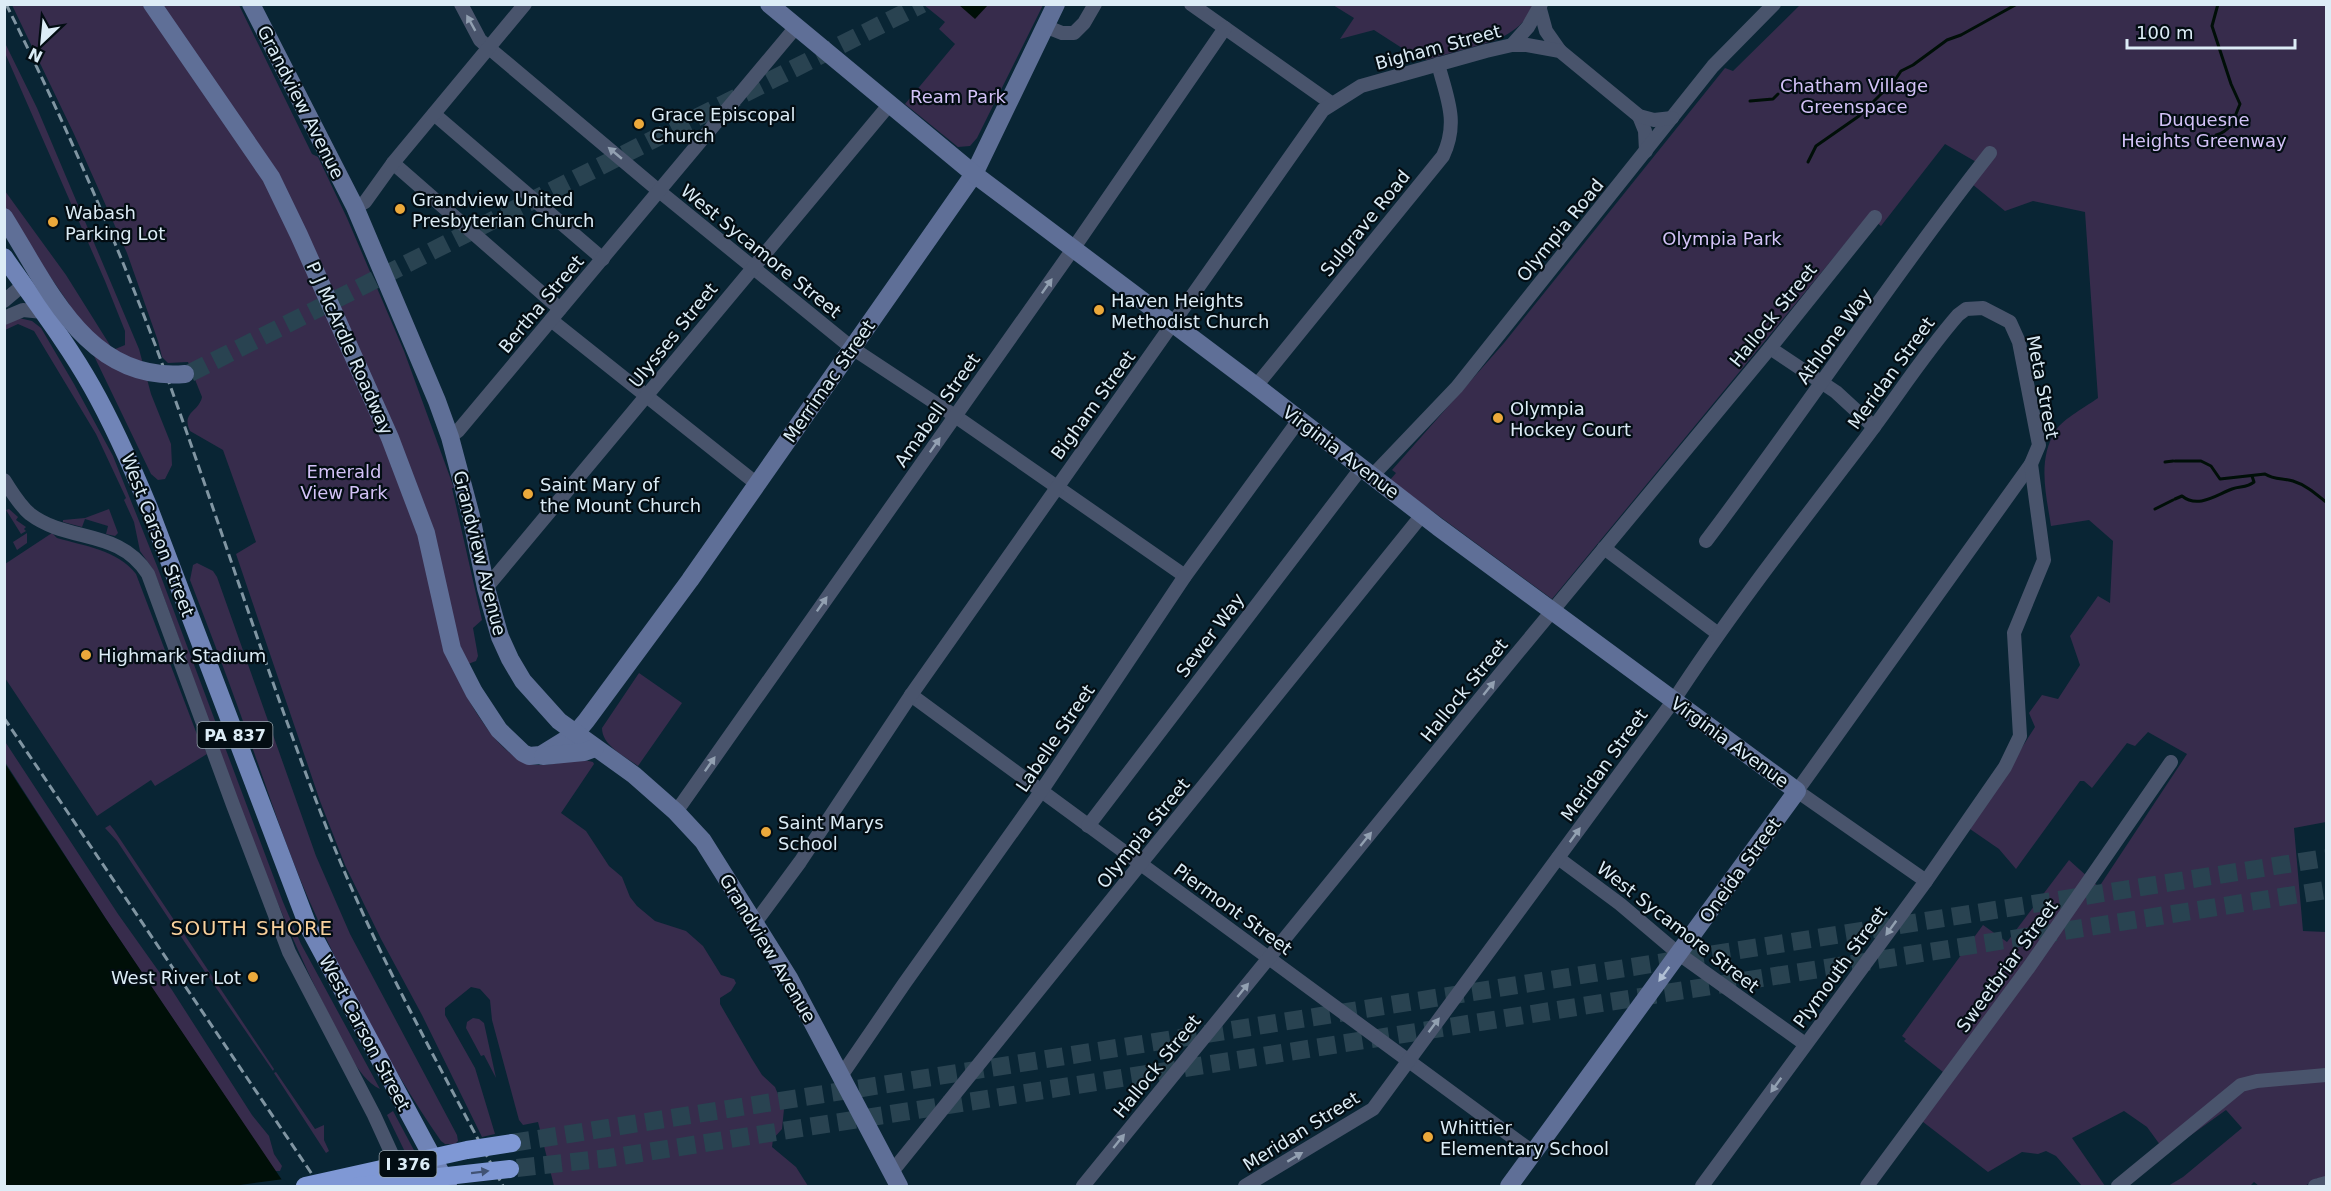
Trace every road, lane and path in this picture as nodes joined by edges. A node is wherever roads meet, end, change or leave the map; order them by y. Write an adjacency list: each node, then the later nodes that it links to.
1 (152, 4): 67 (street, P J McArdle Roadway)
2 (251, 4): 27 (street, Grandview Avenue)
3 (461, 4): 14 (street, West Sycamore Street, one-way to 3)
4 (525, 4): 14 (street)
5 (769, 4): 11 (street, Virginia Avenue)
6 (1095, 4): 10 (street)
7 (1191, 4): 12 (street)
8 (1774, 4): 21 (street, Olympia Road)
9 (1540, 7): 13 (street); 15 (street)
10 (1054, 12): 25 (street, Merrimac Street)
11 (796, 27): 18 (street, Virginia Avenue); 26 (street, Bertha Street)
12 (1225, 28): 17 (street); 30 (street, Amabell Street)
13 (1512, 45): 15 (street, Bigham Street); 16 (street, Bigham Street)
14 (489, 48): 19 (street); 26 (street, West Sycamore Street, one-way to 14)
15 (1560, 51): 20 (street, Bigham Street)
16 (1438, 64): 17 (street, Bigham Street); 45 (street, Sulgrave Road)
17 (1331, 103): 40 (street, Bigham Street)
18 (889, 105): 25 (street, Virginia Avenue); 33 (street, Ulysses Street)
19 (434, 114): 24 (street); 32 (street)
20 (1639, 116): 21 (street); 22 (street)
21 (1672, 118): 22 (street, Olympia Road)
22 (1646, 151): 52 (street, Olympia Road)
23 (1990, 153): 44 (street, Athlone Way)
24 (393, 163): 27 (street); 38 (street)
25 (974, 174): 30 (street, Virginia Avenue); 41 (street, Merrimac Street)
26 (659, 191): 32 (street, Bertha Street); 33 (street, West Sycamore Street)
27 (355, 207): 50 (street, Grandview Avenue)
28 (4, 217): 43 (street, bridge)
29 (1875, 217): 42 (street, Hallock Street)
30 (1073, 249): 40 (street, Virginia Avenue); 47 (street, Amabell Street, one-way to 30)
31 (4, 257): 34 (main road, West Carson Street / PA 837)
32 (603, 259): 38 (street, Bertha Street)
33 (753, 266): 41 (street, West Sycamore Street); 46 (street, Ulysses Street)
34 (23, 285): 35 (street); 37 (main road, West Carson Street / PA 837)
35 (4, 301)
36 (1983, 308): 49 (street, Meridan Street); 51 (street, Meta Street)
37 (43, 312): 39 (street); 91 (main road, West Carson Street / PA 837)
38 (556, 314): 46 (street); 50 (street, Bertha Street)
39 (4, 318)
40 (1172, 325): 45 (street, Virginia Avenue); 55 (street, Bigham Street)
41 (852, 348): 47 (street, West Sycamore Street); 54 (street, Merrimac Street)
42 (1770, 348): 44 (street); 58 (street, Hallock Street)
43 (188, 373)
44 (1822, 383): 49 (street); 57 (street, Athlone Way)
45 (1256, 386): 48 (street, Virginia Avenue)
46 (646, 397): 54 (street); 60 (street, Ulysses Street)
47 (955, 416): 55 (street, West Sycamore Street); 72 (street, Amabell Street, one-way to 47)
48 (1299, 420): 52 (street, Virginia Avenue); 59 (street, Labelle Street)
49 (1874, 427): 62 (street, Meridan Street)
50 (450, 437): 60 (street, Grandview Avenue)
51 (2031, 464): 69 (street, Meta Street); 71 (street, Oneida Street)
52 (1367, 471): 56 (street, Virginia Avenue); 73 (street, Sewer Way)
53 (4, 480): 90 (street)
54 (757, 484): 65 (street, Merrimac Street)
55 (1057, 487): 59 (street, West Sycamore Street); 63 (street, Bigham Street)
56 (1422, 515): 61 (street, Virginia Avenue); 75 (street, Olympia Street)
57 (1706, 541)
58 (1604, 548): 61 (street, Hallock Street); 62 (street)
59 (1185, 576): 70 (street, Labelle Street)
60 (486, 588): 65 (street, Grandview Avenue)
61 (1552, 612): 64 (street, Virginia Avenue); 79 (street, Hallock Street, one-way to 61)
62 (1717, 633): 64 (street, Meridan Street)
63 (911, 695): 70 (street, Piermont Street); 77 (street, Bigham Street)
64 (1674, 700): 71 (street, Virginia Avenue); 74 (street, Meridan Street, one-way to 64)
65 (575, 734): 66 (street, Grandview Avenue); 67 (street)
66 (595, 748): 67 (street); 72 (street, Grandview Avenue)
67 (541, 755)
68 (2171, 762): 96 (street, Sweetbriar Street)
69 (2005, 767): 76 (street, Plymouth Street)
70 (1042, 790): 73 (street, Piermont Street); 83 (street, Labelle Street)
71 (1797, 791): 76 (street, Virginia Avenue); 78 (street, Oneida Street)
72 (676, 812): 77 (street, Grandview Avenue)
73 (1088, 826): 75 (street, Piermont Street)
74 (1558, 858): 78 (street, West Sycamore Street); 81 (street, Meridan Street, one-way to 74)
75 (1141, 865): 79 (street, Piermont Street); 87 (street, Olympia Street)
76 (1926, 881): 80 (street, Plymouth Street, one-way to 80)
77 (755, 923): 83 (street, Grandview Avenue)
78 (1679, 954): 80 (street, West Sycamore Street); 85 (street, Oneida Street, one-way to 85)
79 (1269, 957): 81 (street, Piermont Street); 92 (street, Hallock Street, one-way to 79)
80 (1805, 1044): 95 (street, Plymouth Street, one-way to 95)
81 (1408, 1061): 85 (street, Piermont Street); 93 (street, Meridan Street, one-way to 81)
82 (2326, 1076): 97 (street)
83 (842, 1077): 87 (street, Grandview Avenue)
84 (512, 1143): 88 (highway, I 376, bridge)
85 (1534, 1153): 94 (street, Oneida Street)
86 (510, 1169): 89 (highway, I 376, one-way to 86, bridge)
87 (895, 1180)
88 (305, 1186)
89 (359, 1186)
90 (407, 1186)
91 (448, 1186)
92 (1083, 1186)
93 (1245, 1186)
94 (1509, 1186)
95 (1702, 1186)
96 (1867, 1186)
97 (2118, 1186)

